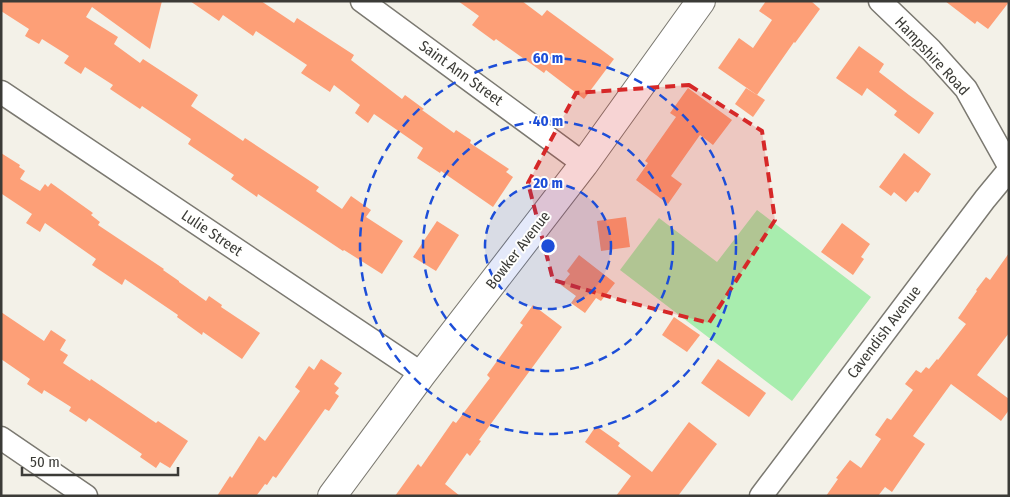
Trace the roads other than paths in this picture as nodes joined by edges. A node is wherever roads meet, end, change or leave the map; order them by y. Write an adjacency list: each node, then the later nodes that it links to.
1 (362, 1): 5 (street, Saint Ann Street)
2 (701, 1): 5 (street, Bowker Avenue)
3 (880, 1): 6 (street, Hampshire Road)
4 (1, 92): 8 (street, Lulie Street)
5 (584, 164): 8 (street, Bowker Avenue)
6 (1009, 166)
7 (1009, 170): 12 (street, Cavendish Avenue)
8 (422, 374): 11 (street, Bowker Avenue)
9 (1, 438): 10 (street)
10 (86, 496)
11 (332, 496)
12 (761, 496)

